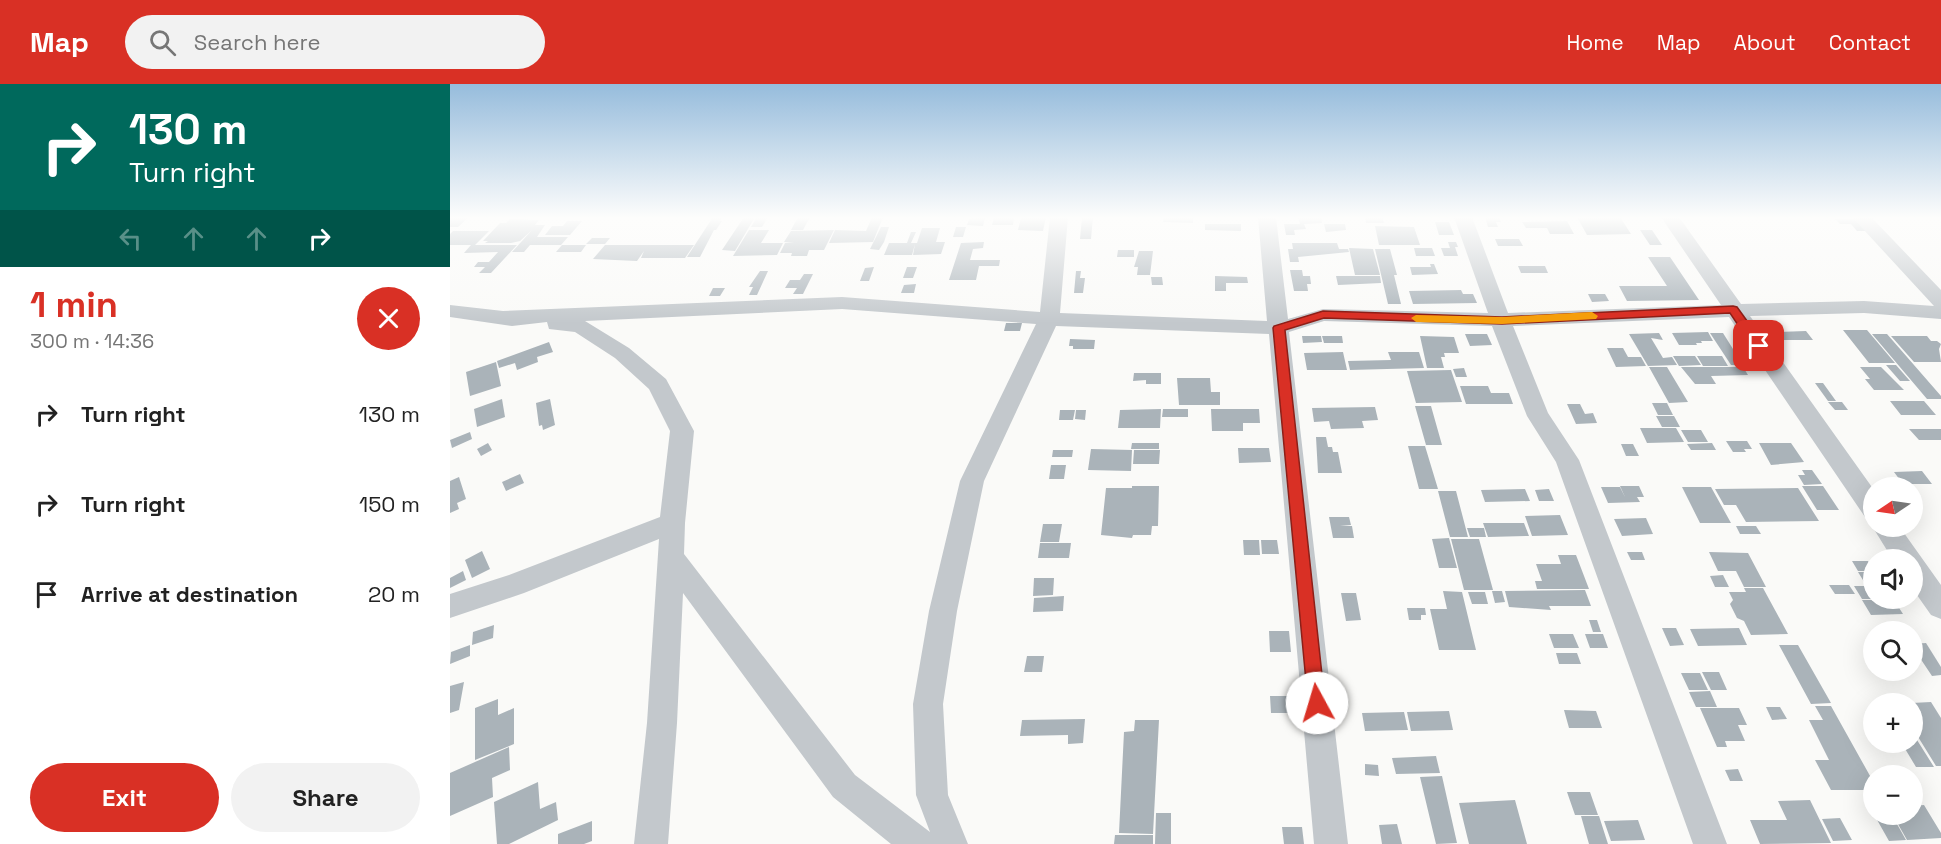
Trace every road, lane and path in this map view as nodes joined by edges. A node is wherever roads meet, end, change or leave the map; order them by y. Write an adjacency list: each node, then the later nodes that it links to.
1 (1056, 252): 11 (street)
2 (1271, 252): 13 (street)
3 (1476, 252): 12 (street)
4 (1696, 252): 7 (street)
5 (1894, 252): 6 (street)
6 (1941, 302)
7 (1733, 309): 9 (street); 12 (street); 14 (street)
8 (450, 311): 10 (street)
9 (1941, 313)
10 (498, 318): 11 (street); 15 (street)
11 (1049, 319): 13 (street); 22 (street)
12 (1502, 320): 13 (street); 24 (street)
13 (1278, 328): 23 (street)
14 (1863, 494)
15 (672, 523): 16 (street); 18 (street)
16 (671, 557): 20 (street); 21 (street)
17 (1923, 582): 19 (street)
18 (450, 606)
19 (1941, 607)
20 (651, 844)
21 (918, 844)
22 (951, 844)
23 (1331, 844)
24 (1710, 844)

